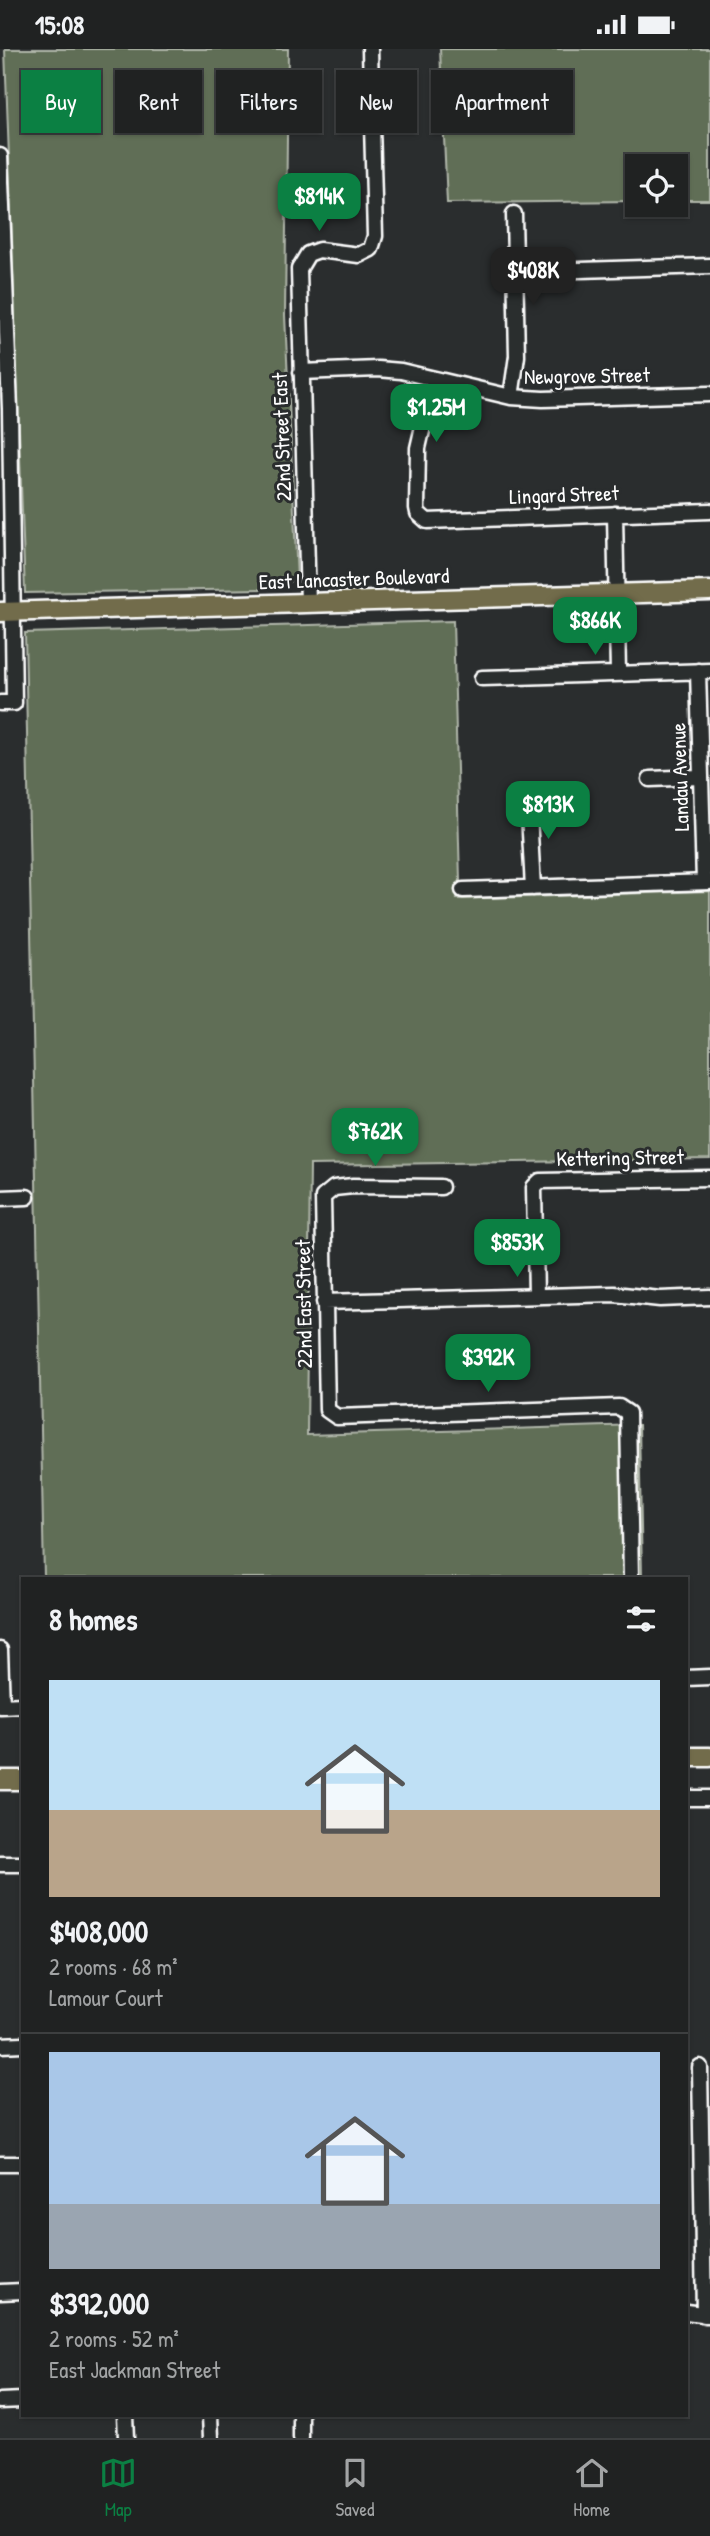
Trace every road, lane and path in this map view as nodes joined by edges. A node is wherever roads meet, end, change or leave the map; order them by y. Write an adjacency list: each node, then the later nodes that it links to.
1 (369, 49): 7 (street, 22nd Street East)
2 (0, 156): 6 (street)
3 (514, 214): 5 (street)
4 (710, 266): 5 (street)
5 (515, 272): 10 (street)
6 (2, 285): 11 (street)
7 (301, 372): 8 (street, Newgrove Street); 17 (street, 22nd Street East)
8 (434, 379): 10 (street, Newgrove Street); 13 (street, Lingard Street)
9 (710, 394): 10 (street, Newgrove Street)
10 (511, 397)
11 (5, 409): 14 (street)
12 (710, 511): 13 (street, Lingard Street)
13 (615, 514): 16 (street)
14 (6, 535): 18 (street)
15 (710, 591): 16 (main road, East Lancaster Boulevard)
16 (616, 594): 17 (main road, East Lancaster Boulevard); 20 (street)
17 (308, 603): 18 (main road, East Lancaster Boulevard)
18 (6, 612): 22 (street)
19 (704, 671): 20 (street); 23 (street, Landau Avenue)
20 (618, 673): 21 (street)
21 (482, 678)
22 (7, 703)
23 (700, 777): 24 (street); 26 (street, Landau Avenue)
24 (650, 779)
25 (528, 796): 27 (street)
26 (707, 882): 27 (street)
27 (533, 888): 28 (street)
28 (463, 890)
29 (710, 1178): 33 (street, Kettering Street)
30 (441, 1187): 35 (street, 22nd East Street)
31 (27, 1197): 32 (street)
32 (0, 1198)
33 (536, 1296): 34 (street); 35 (street)
34 (710, 1297)
35 (324, 1302): 36 (street, 22nd East Street)
36 (631, 1577)
37 (0, 1650): 40 (street)
38 (710, 1677): 39 (street)
39 (688, 1678)
40 (1, 1706): 41 (street)
41 (21, 1706)
42 (688, 1757): 43 (main road)
43 (710, 1757)
44 (0, 1780): 45 (main road)
45 (21, 1780)
46 (688, 1798): 47 (street)
47 (710, 1798)
48 (0, 1864): 49 (street)
49 (21, 1864)
50 (21, 2044): 51 (street)
51 (0, 2045)
52 (699, 2067): 58 (street)
53 (0, 2164): 54 (street)
54 (21, 2164)
55 (21, 2291): 56 (street)
56 (0, 2292)
57 (688, 2312): 58 (street)
58 (707, 2315)
59 (21, 2400): 60 (street)
60 (0, 2401)
61 (125, 2417): 64 (street)
62 (210, 2417): 65 (street)
63 (301, 2417): 66 (street)
64 (126, 2438)
65 (211, 2438)
66 (301, 2438)

